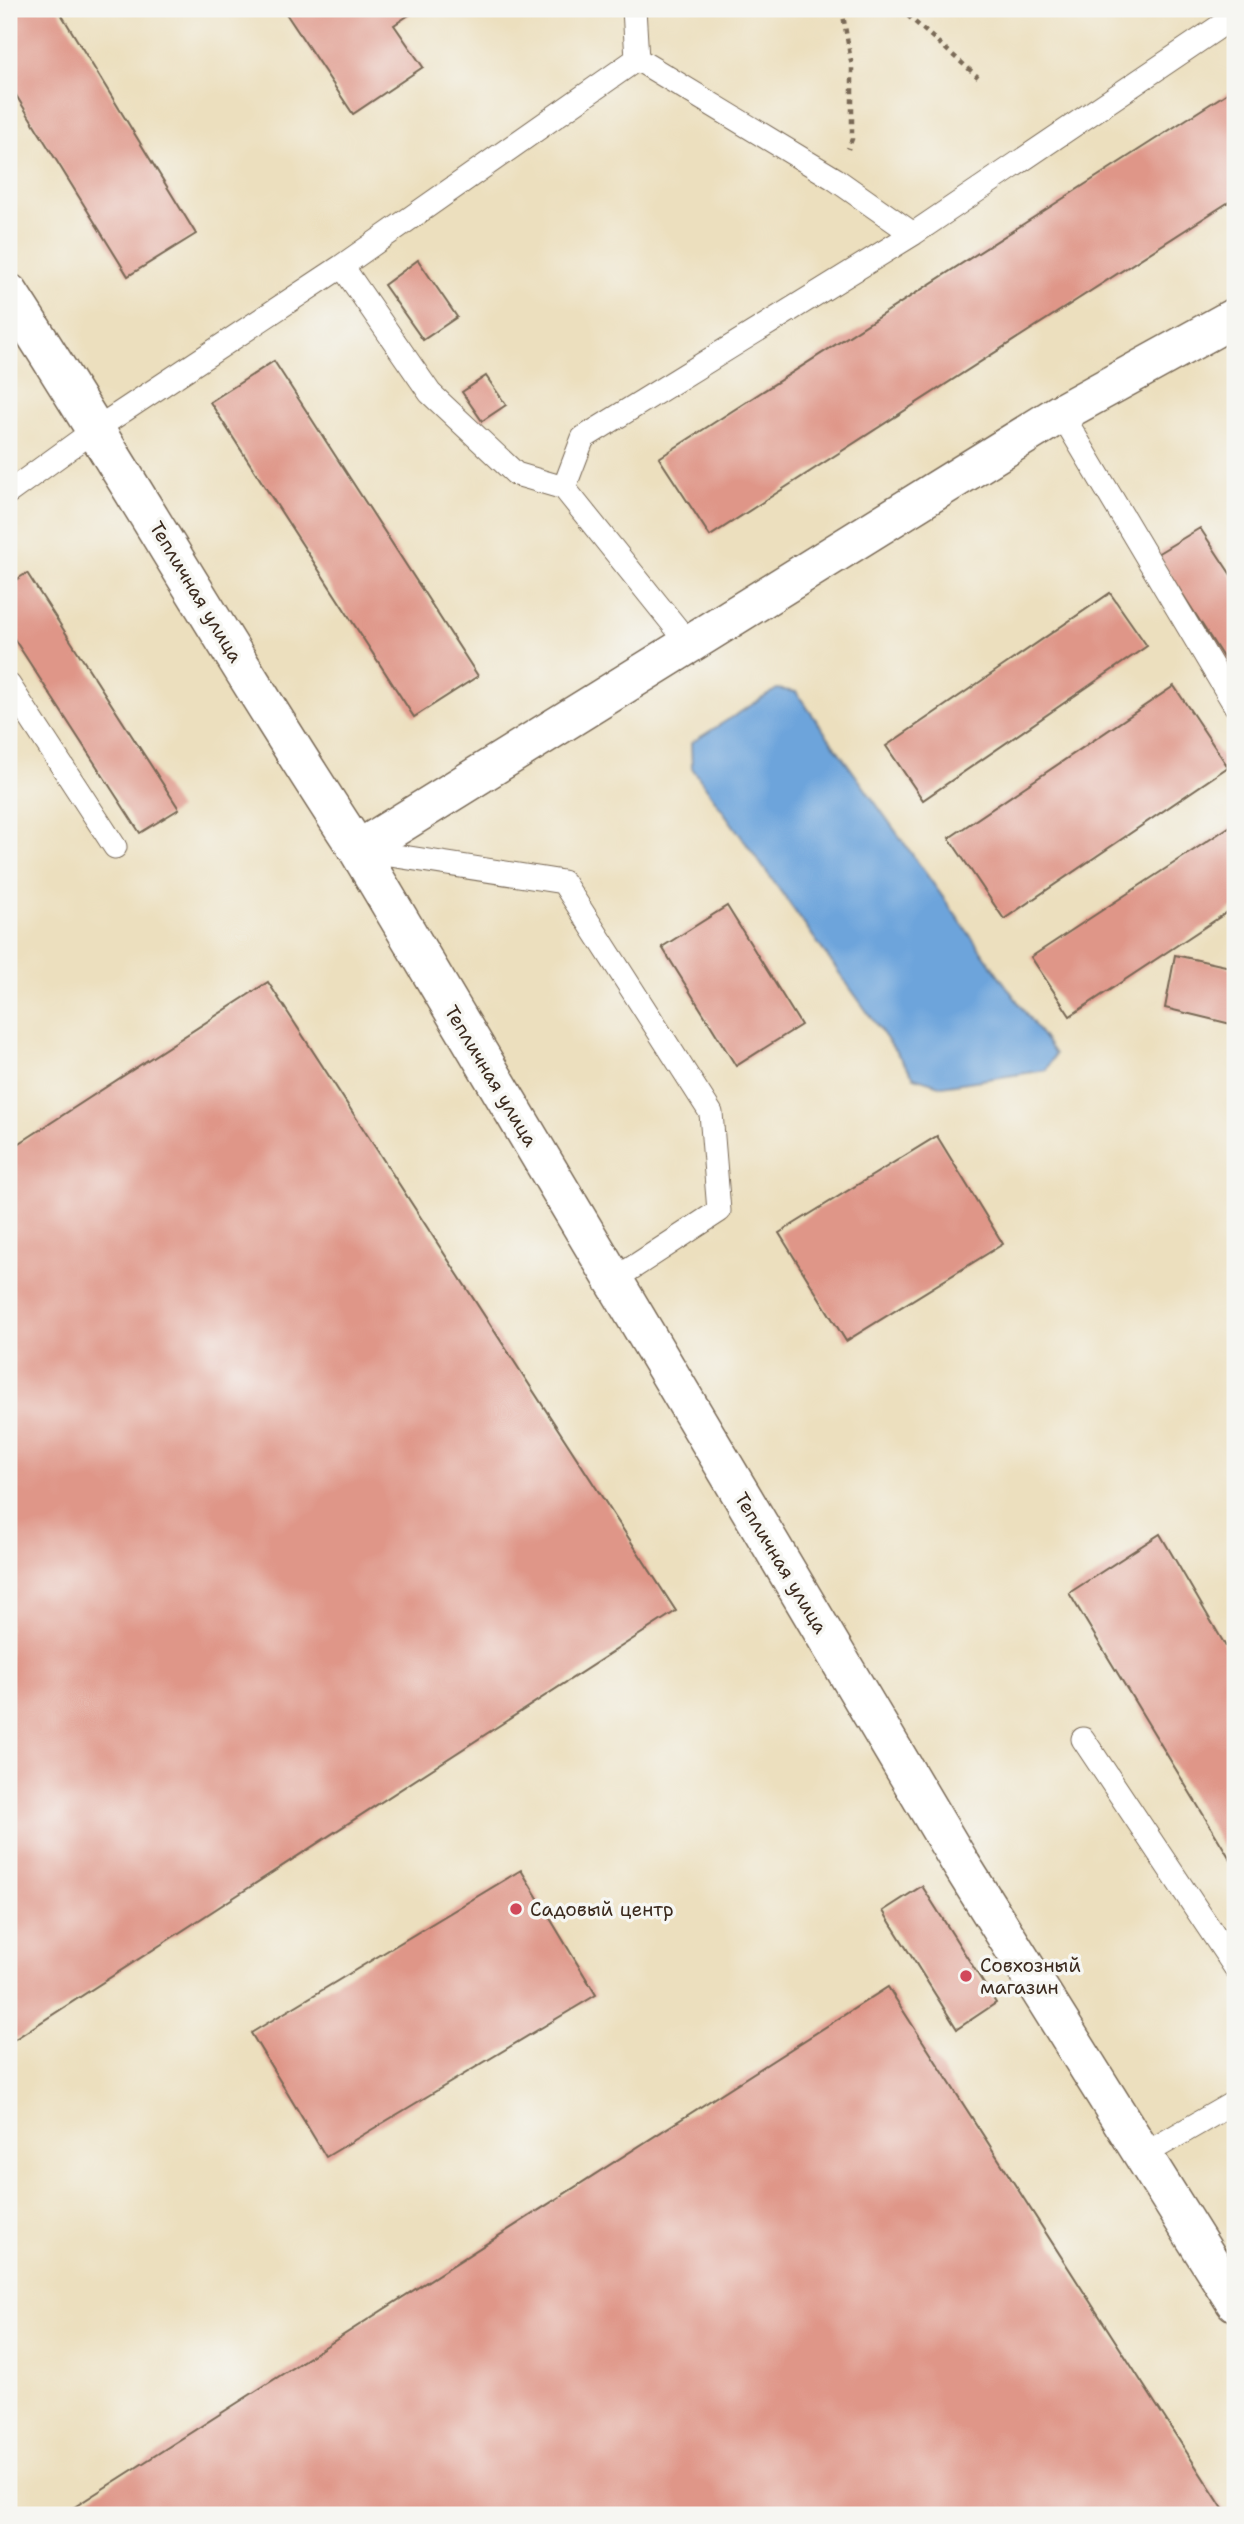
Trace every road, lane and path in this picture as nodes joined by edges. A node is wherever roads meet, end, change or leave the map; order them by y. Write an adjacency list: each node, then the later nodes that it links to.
1 (634, 9): 5 (lane)
2 (842, 9): 7 (path)
3 (900, 9): 6 (path)
4 (1235, 16): 8 (lane)
5 (637, 60): 7 (lane); 9 (lane)
6 (978, 77)
7 (835, 179): 8 (lane)
8 (913, 234): 14 (lane)
9 (342, 266): 13 (lane); 14 (lane)
10 (9, 293): 13 (street, Тепличная улица)
11 (1235, 317): 12 (street)
12 (1061, 413): 16 (street); 18 (lane)
13 (96, 429): 15 (lane); 20 (street, Тепличная улица)
14 (564, 488): 16 (lane)
15 (9, 492)
16 (690, 645): 20 (street)
17 (9, 685): 19 (lane)
18 (1235, 705)
19 (115, 847)
20 (358, 850): 21 (street, Тепличная улица); 21 (lane)
21 (612, 1281): 25 (street, Тепличная улица)
22 (1083, 1739): 23 (lane)
23 (1235, 1967)
24 (1235, 2102): 25 (lane)
25 (1143, 2155): 26 (street, Тепличная улица)
26 (1235, 2302)

